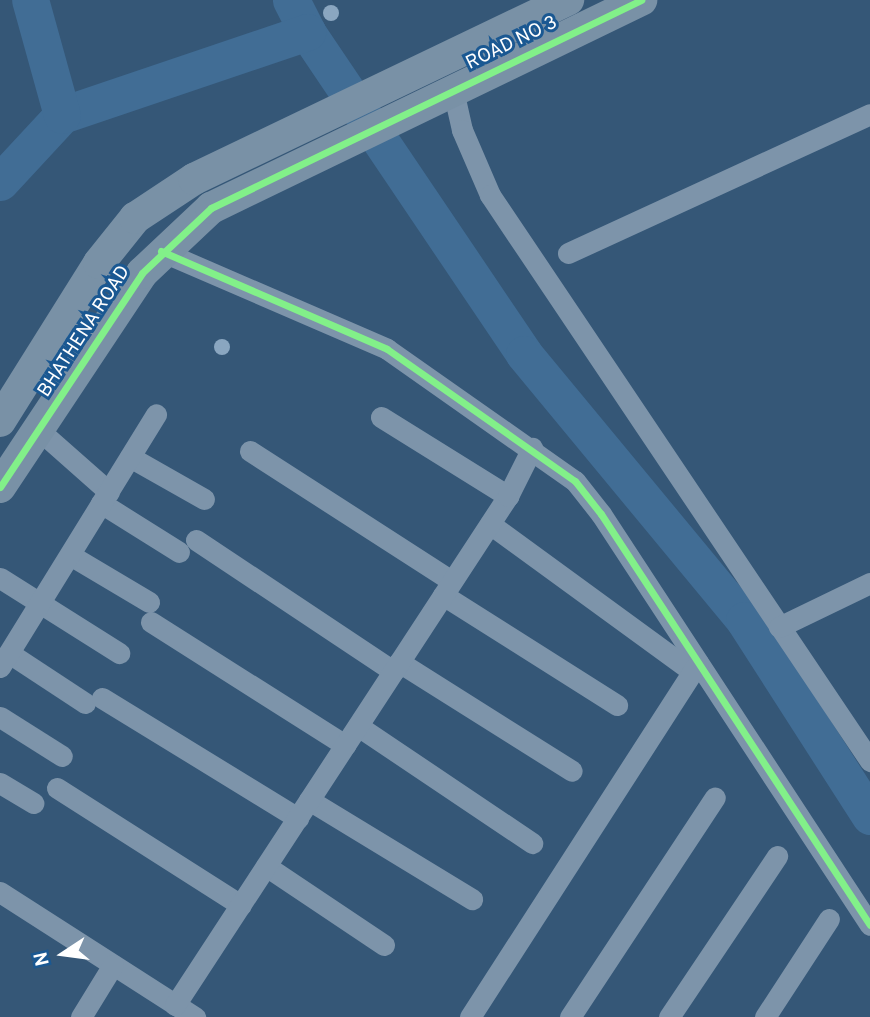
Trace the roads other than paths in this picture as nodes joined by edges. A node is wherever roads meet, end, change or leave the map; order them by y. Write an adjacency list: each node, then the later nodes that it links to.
1 (568, 0): 5 (street, ROAD NO 3)
2 (641, 0): 3 (street, ROAD NO 3)
3 (444, 95): 6 (street, ROAD NO 3); 26 (street)
4 (870, 114): 8 (street)
5 (194, 179): 11 (street, BHATHENA ROAD)
6 (211, 208): 7 (street, BHATHENA ROAD)
7 (161, 251): 12 (street, BHATHENA ROAD); 13 (street)
8 (568, 253)
9 (156, 414): 15 (street)
10 (382, 417): 17 (street)
11 (0, 421)
12 (40, 431): 16 (street, BHATHENA ROAD); 18 (street)
13 (532, 448): 17 (street); 30 (street)
14 (250, 451): 24 (street)
15 (130, 457): 18 (street); 19 (street)
16 (0, 487)
17 (508, 496): 20 (street)
18 (105, 498): 21 (street); 29 (street)
19 (204, 499)
20 (490, 524): 24 (street); 30 (street)
21 (70, 555): 25 (street); 34 (street)
22 (0, 578): 25 (street)
23 (870, 583): 26 (street)
24 (448, 588): 29 (street); 31 (street)
25 (41, 601): 27 (street); 28 (street)
26 (779, 627): 36 (street)
27 (120, 653)
28 (4, 660): 42 (street)
29 (396, 666): 33 (street); 37 (street)
30 (696, 668): 50 (street); 56 (street)
31 (617, 705)
32 (0, 717): 35 (street)
33 (358, 726): 34 (street); 43 (street)
34 (345, 745): 42 (street)
35 (62, 756)
36 (870, 761)
37 (572, 771)
38 (0, 783): 41 (street)
39 (57, 788): 48 (street)
40 (715, 797): 57 (street)
41 (33, 803)
42 (303, 809): 45 (street); 47 (street)
43 (532, 843)
44 (777, 856): 58 (street)
45 (266, 866): 48 (street); 51 (street)
46 (0, 892): 52 (street)
47 (472, 899)
48 (241, 905): 53 (street)
49 (829, 919): 59 (street)
50 (870, 925)
51 (384, 945)
52 (113, 965): 53 (street); 54 (street)
53 (176, 1005): 55 (street)
54 (81, 1017)
55 (195, 1017)
56 (470, 1017)
57 (570, 1017)
58 (669, 1017)
59 (765, 1017)

